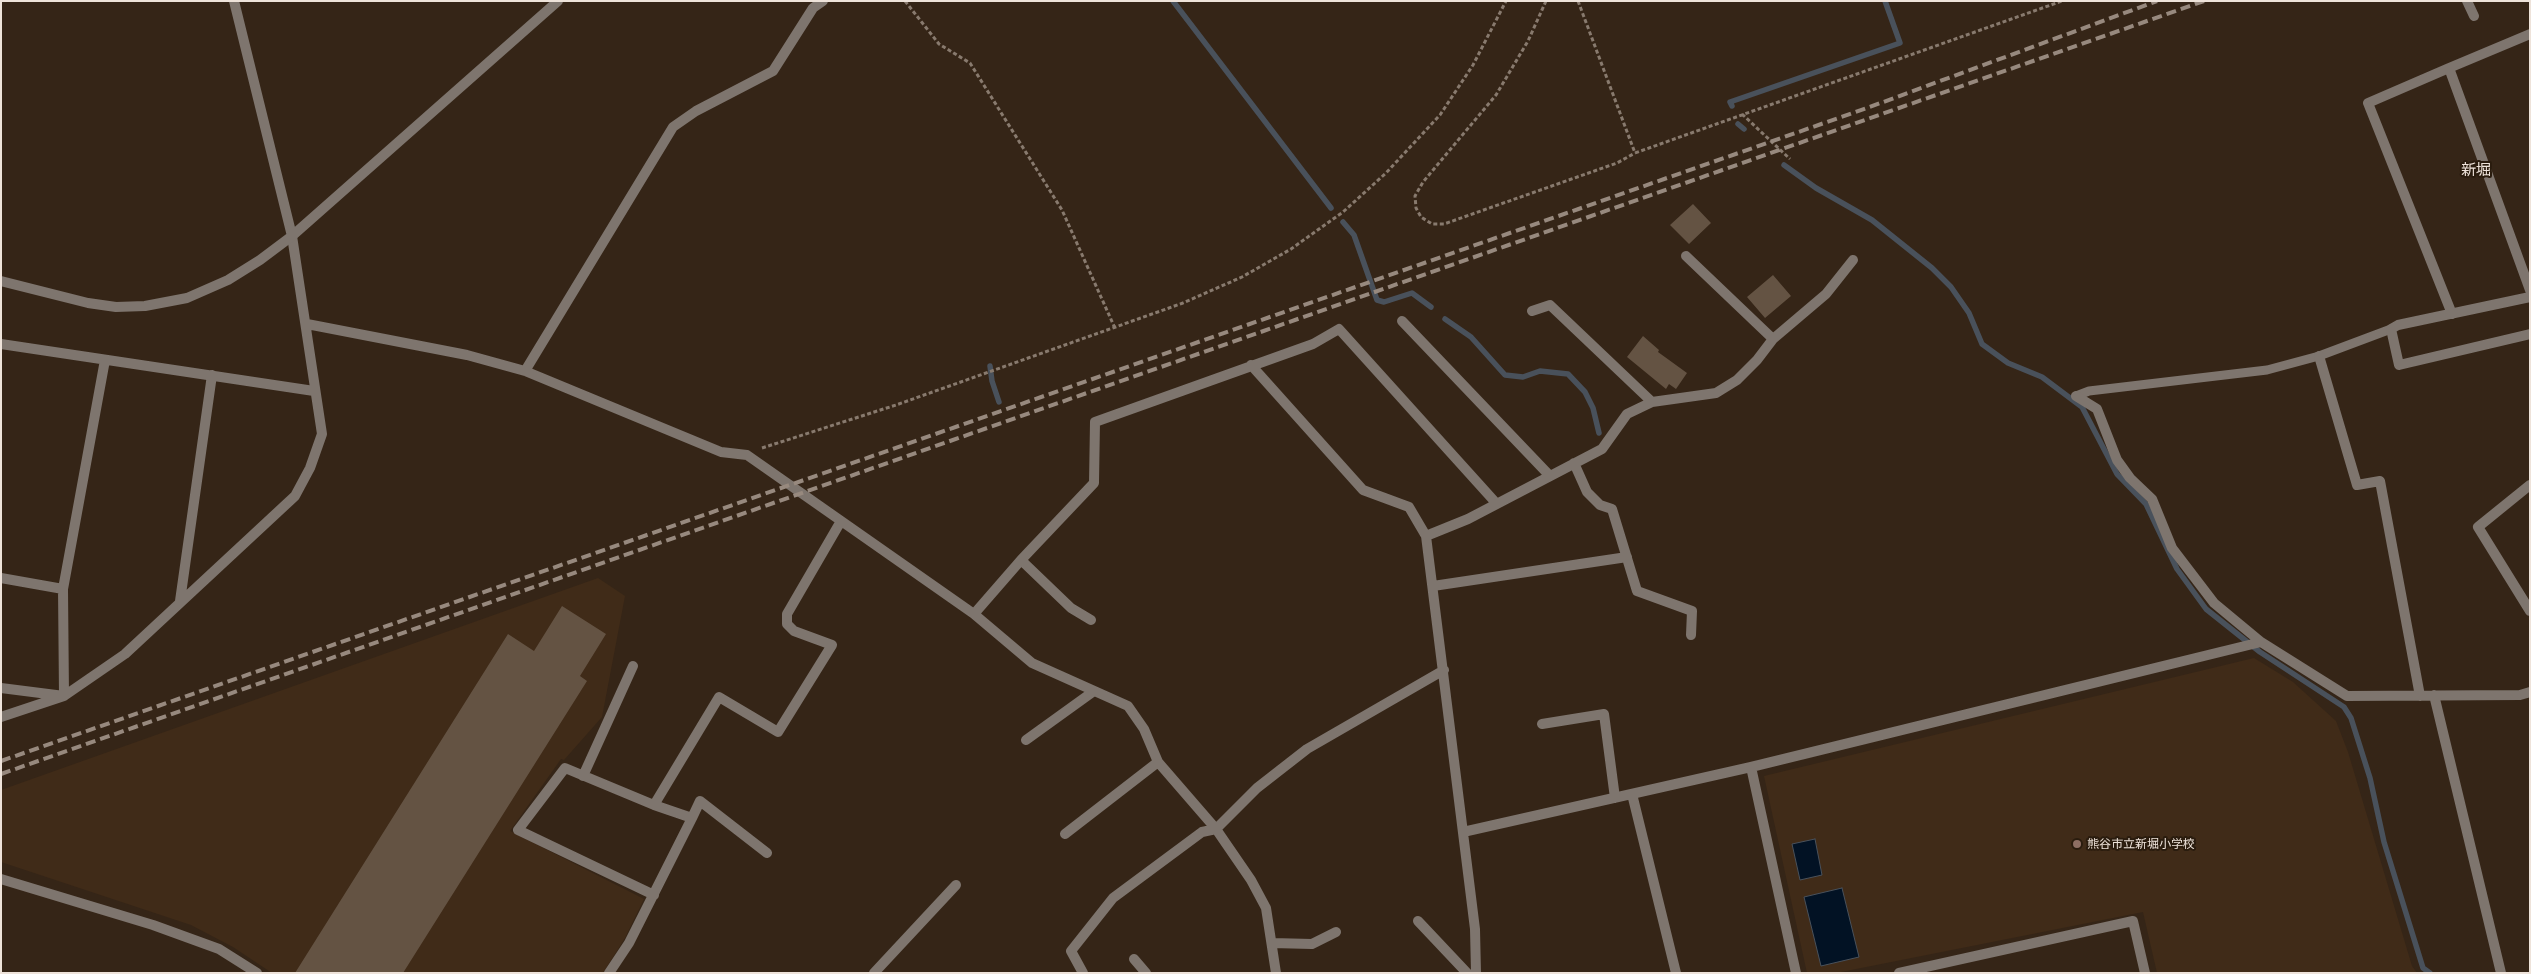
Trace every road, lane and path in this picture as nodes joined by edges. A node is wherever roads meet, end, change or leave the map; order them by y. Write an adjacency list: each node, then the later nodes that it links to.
1 (234, 1): 17 (street)
2 (558, 1): 17 (street)
3 (823, 1): 10 (street)
4 (904, 1): 27 (path)
5 (1506, 1): 27 (path)
6 (1546, 1): 15 (path)
7 (1578, 1): 15 (path)
8 (2062, 1): 14 (path)
9 (2467, 1): 11 (street)
10 (812, 5): 35 (street)
11 (2474, 16)
12 (2530, 34): 13 (street)
13 (2449, 68): 21 (street); 24 (street)
14 (1742, 114): 15 (path); 16 (path)
15 (1634, 153)
16 (1790, 159)
17 (292, 236): 20 (street); 26 (street)
18 (1686, 256): 30 (street)
19 (1853, 260): 30 (street)
20 (1, 281)
21 (2530, 290)
22 (2530, 297): 24 (street)
23 (1532, 311): 39 (street)
24 (2452, 314): 28 (street)
25 (1402, 321): 42 (street)
26 (307, 324): 35 (street); 37 (street)
27 (1114, 326): 40 (path)
28 (2391, 329): 29 (street); 32 (lane)
29 (2530, 334)
30 (1774, 338): 39 (street)
31 (1, 344): 33 (street)
32 (2319, 356): 38 (lane); 64 (street)
33 (105, 360): 36 (street); 51 (street)
34 (1251, 365): 44 (street); 46 (street); 48 (street)
35 (525, 371): 40 (street)
36 (212, 375): 37 (street); 52 (street)
37 (314, 391): 52 (street)
38 (2076, 396): 57 (street)
39 (1652, 402): 41 (street)
40 (747, 454): 45 (street)
41 (1574, 463): 42 (street); 47 (street)
42 (1550, 476): 44 (street)
43 (2530, 485): 53 (street)
44 (1496, 504): 46 (street)
45 (840, 521): 54 (street); 74 (street)
46 (1426, 536): 50 (street)
47 (1627, 557): 50 (street); 56 (street)
48 (1021, 560): 54 (street); 55 (street)
49 (1, 578): 51 (street)
50 (1433, 586): 59 (street)
51 (63, 589): 63 (street)
52 (180, 601): 63 (street)
53 (2530, 611)
54 (974, 614): 61 (street)
55 (1091, 620)
56 (1691, 636)
57 (2260, 642): 64 (street); 70 (street)
58 (633, 666): 71 (street)
59 (1444, 670): 76 (street); 77 (street)
60 (1, 688): 63 (street)
61 (1094, 691): 68 (street); 69 (street)
62 (2530, 692): 65 (street)
63 (64, 696): 66 (street)
64 (2420, 696): 65 (street)
65 (2434, 696): 99 (street)
66 (1, 717)
67 (1542, 724): 73 (street)
68 (1026, 740)
69 (1158, 762): 76 (street); 78 (street)
70 (1751, 767): 72 (street); 97 (street)
71 (583, 776): 74 (street); 82 (street)
72 (1632, 794): 73 (street); 96 (street)
73 (1615, 798): 77 (street)
74 (654, 805): 75 (street)
75 (692, 818): 79 (street); 82 (street)
76 (1216, 830): 85 (street); 91 (street)
77 (1463, 832): 95 (street)
78 (1065, 834)
79 (767, 853)
80 (1, 879): 88 (street)
81 (956, 885): 90 (street)
82 (654, 895): 89 (street)
83 (1418, 921): 94 (street)
84 (1336, 932): 85 (street)
85 (1272, 943): 93 (street)
86 (1134, 959): 92 (street)
87 (1904, 972): 98 (street)
88 (257, 973)
89 (609, 973)
90 (874, 973)
91 (1083, 973)
92 (1146, 973)
93 (1276, 973)
94 (1467, 973)
95 (1476, 973)
96 (1676, 973)
97 (1796, 973)
98 (2145, 973)
99 (2501, 973)

